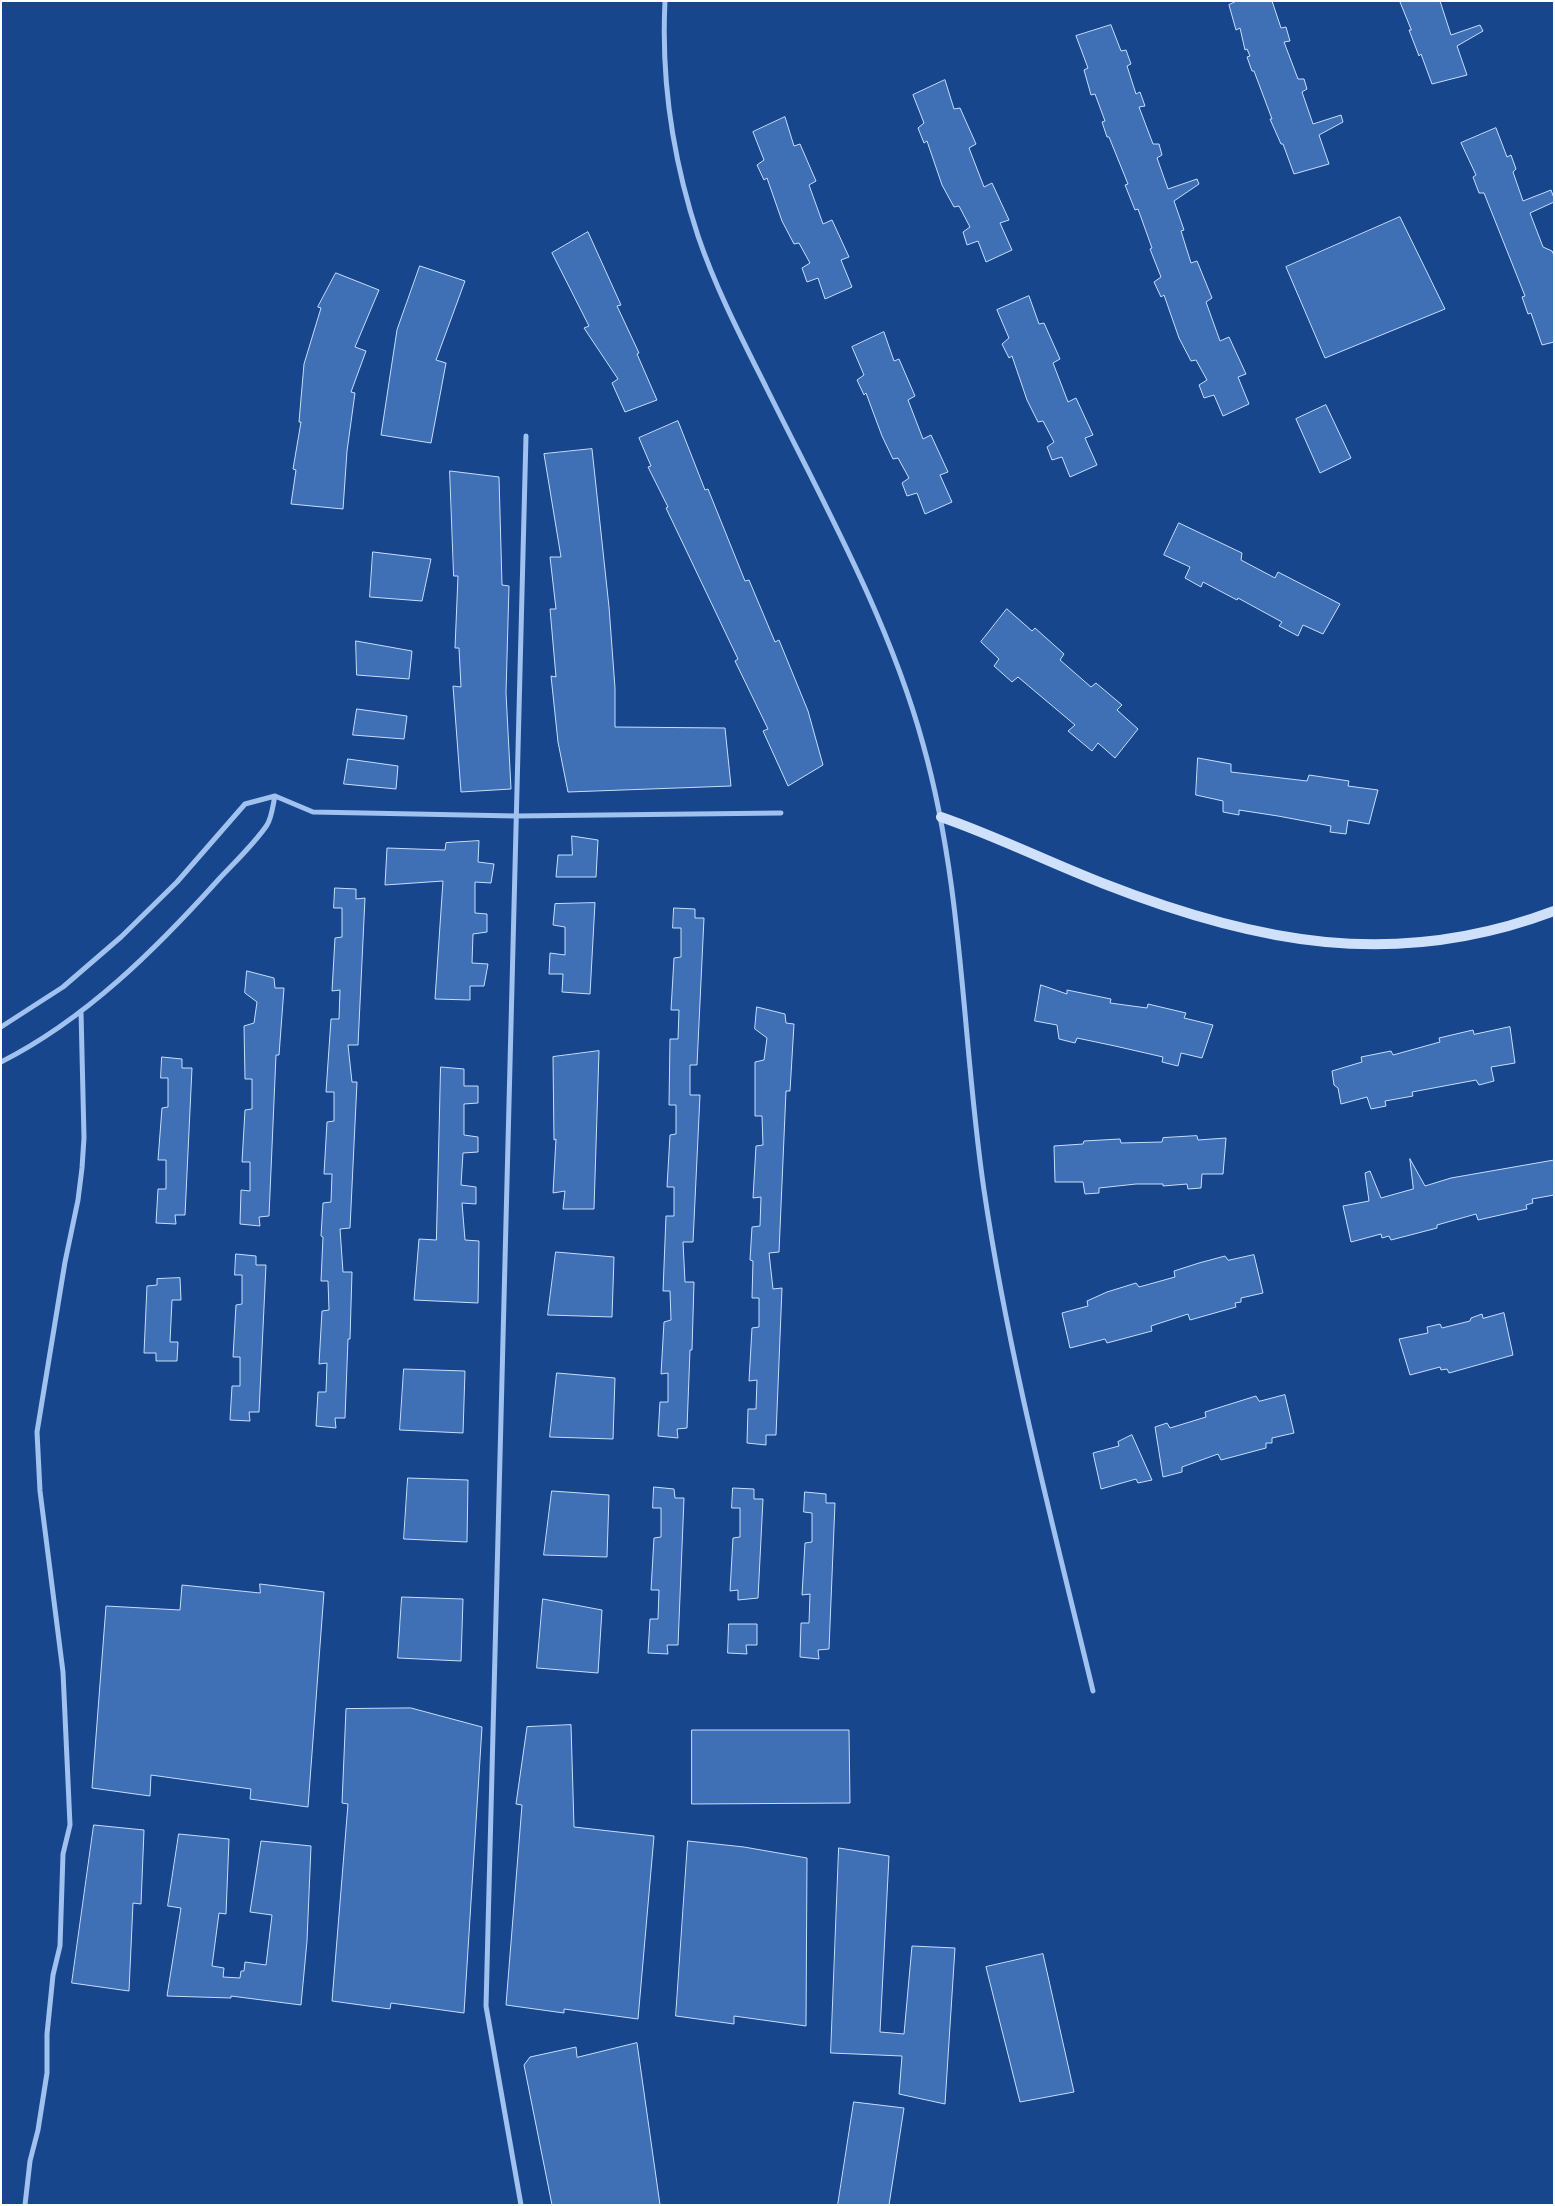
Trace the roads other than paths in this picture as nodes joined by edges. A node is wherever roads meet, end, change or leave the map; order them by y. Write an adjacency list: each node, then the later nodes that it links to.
1 (665, 1): 6 (street)
2 (526, 436): 5 (street)
3 (275, 796): 5 (street); 8 (street); 9 (street)
4 (781, 813): 5 (street)
5 (516, 816): 13 (street)
6 (941, 817): 7 (street); 11 (street)
7 (1554, 911)
8 (81, 1011): 10 (street); 12 (street)
9 (1, 1027)
10 (1, 1062)
11 (1093, 1691)
12 (25, 2205)
13 (521, 2205)

